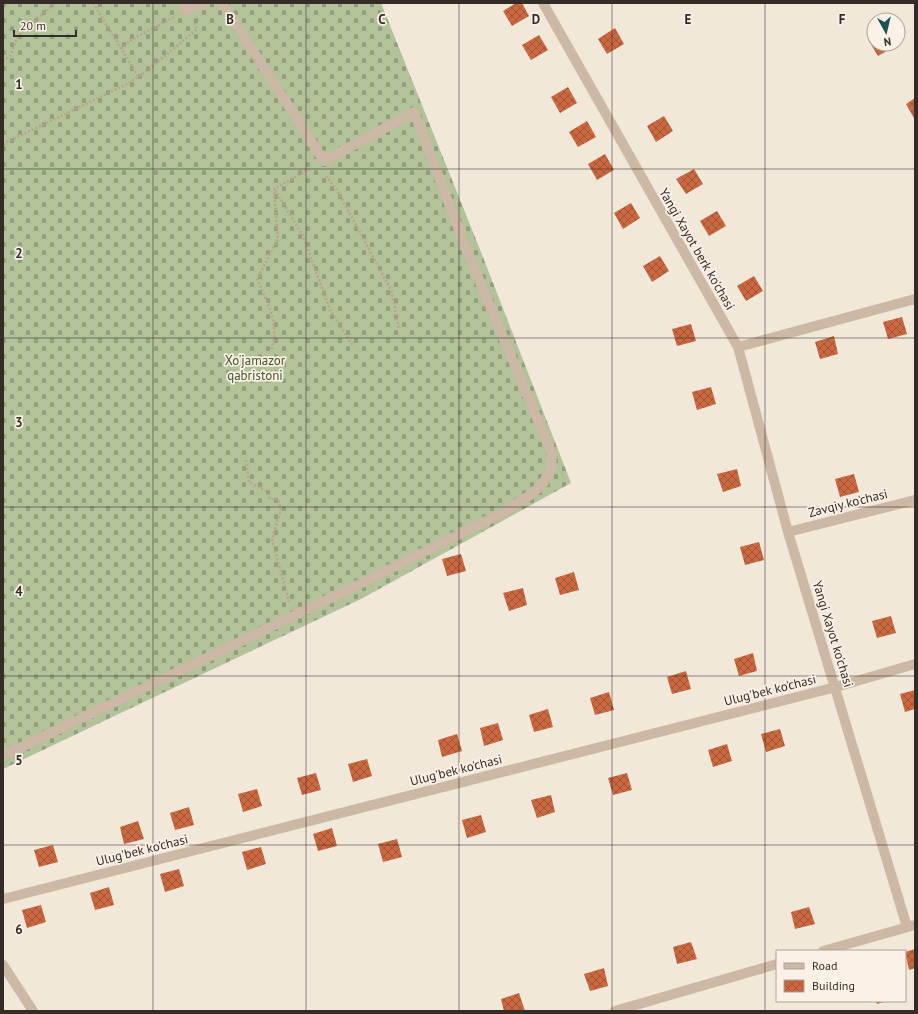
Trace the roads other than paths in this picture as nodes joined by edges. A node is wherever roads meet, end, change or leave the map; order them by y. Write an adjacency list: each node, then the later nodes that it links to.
1 (205, 3): 4 (street)
2 (222, 3): 11 (street)
3 (543, 3): 6 (street, Yangi Xayot berk ko'chasi)
4 (184, 7)
5 (915, 299): 6 (street)
6 (738, 348): 8 (street, Yangi Xayot ko'chasi)
7 (915, 500): 8 (street, Zavqiy ko'chasi)
8 (788, 532): 10 (street, Yangi Xayot ko'chasi)
9 (915, 664): 10 (street, Ulug'bek ko'chasi)
10 (836, 687): 12 (street, Ulug'bek ko'chasi); 13 (street, Yangi Xayot ko'chasi)
11 (3, 756)
12 (3, 899)
13 (911, 926): 14 (street)
14 (827, 950)
15 (776, 964): 17 (street)
16 (3, 965): 18 (street)
17 (641, 1007): 19 (street)
18 (33, 1011)
19 (615, 1011)

